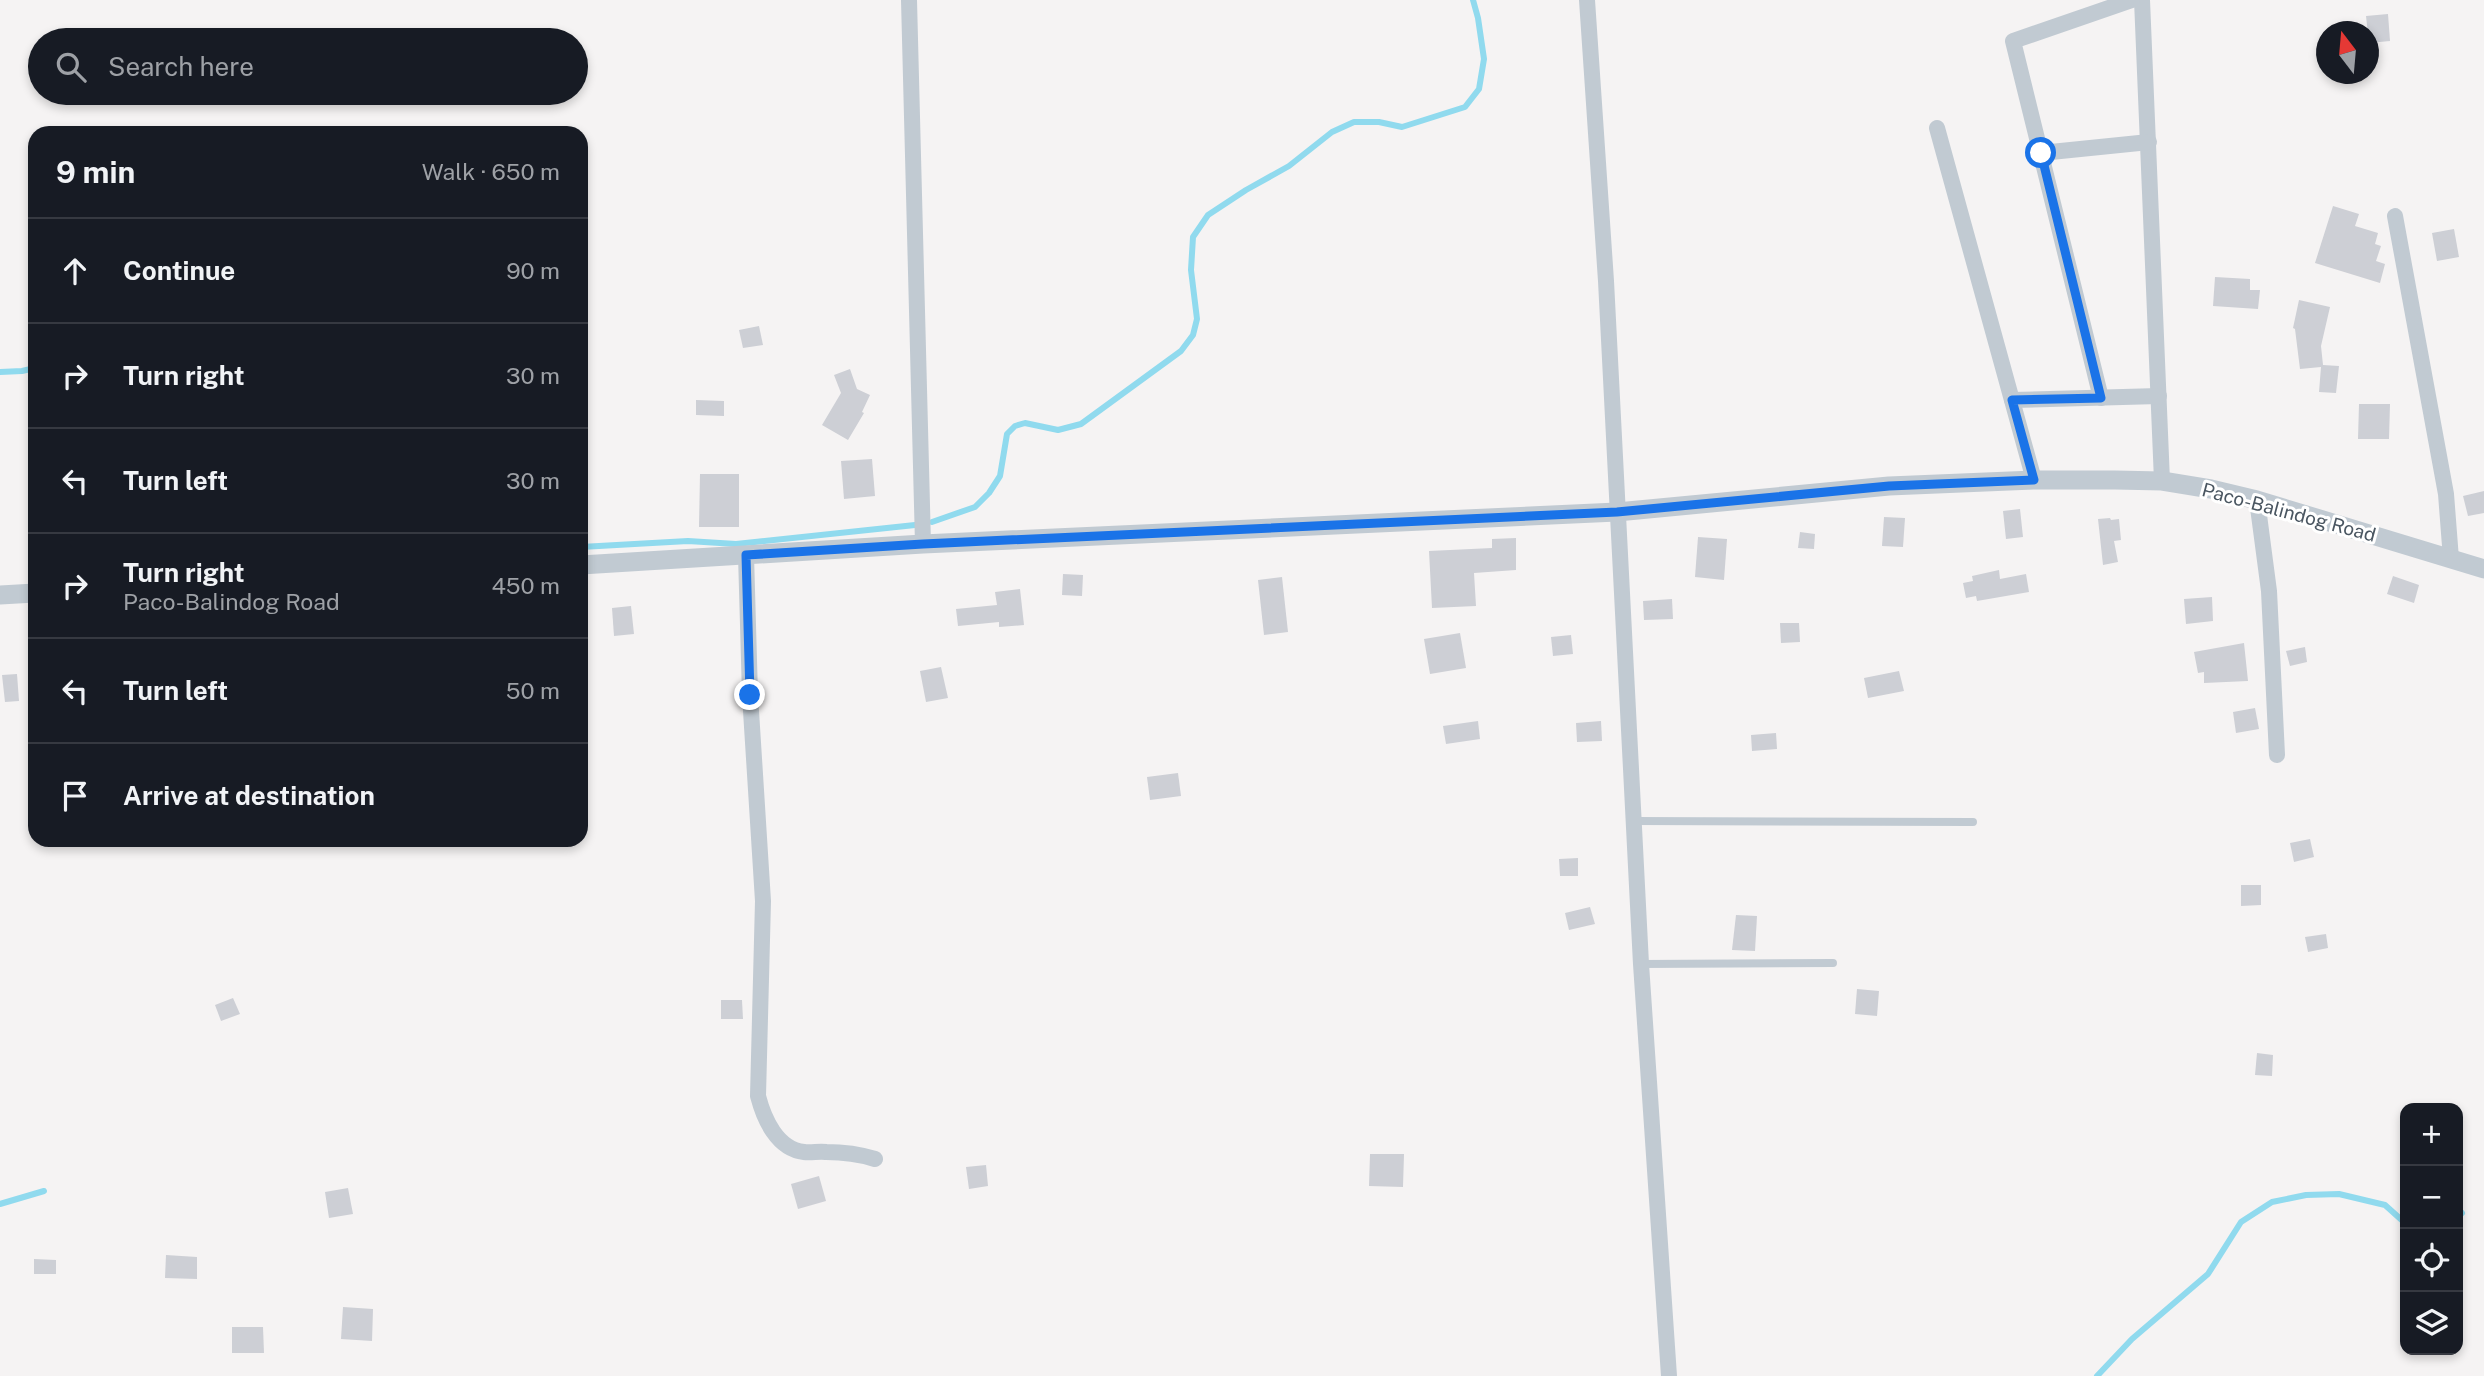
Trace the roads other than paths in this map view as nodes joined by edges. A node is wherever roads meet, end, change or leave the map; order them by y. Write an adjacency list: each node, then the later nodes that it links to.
1 (909, 0): 16 (street)
2 (1587, 0): 15 (street)
3 (2132, 0): 7 (street)
4 (2143, 0): 6 (street)
5 (1937, 128): 11 (street)
6 (2149, 142): 7 (street); 9 (street)
7 (2041, 153): 10 (street)
8 (2395, 216): 18 (street)
9 (2159, 396): 10 (street); 13 (street)
10 (2101, 398): 11 (street)
11 (2012, 400): 12 (street)
12 (2034, 480): 13 (street, Paco-Balindog Road); 15 (street, Paco-Balindog Road)
13 (2162, 481): 14 (street, Paco-Balindog Road)
14 (2257, 500): 18 (street, Paco-Balindog Road); 23 (street)
15 (1617, 512): 16 (street, Paco-Balindog Road); 24 (street)
16 (923, 544): 17 (street, Paco-Balindog Road)
17 (746, 555): 19 (street, Paco-Balindog Road); 28 (street)
18 (2451, 559): 20 (street, Paco-Balindog Road)
19 (588, 565)
20 (2484, 569)
21 (28, 593): 22 (street)
22 (0, 595)
23 (2277, 755)
24 (1634, 821): 25 (lane); 27 (street)
25 (1973, 822)
26 (1833, 963): 27 (lane)
27 (1641, 964): 29 (street)
28 (875, 1158)
29 (1669, 1376)

